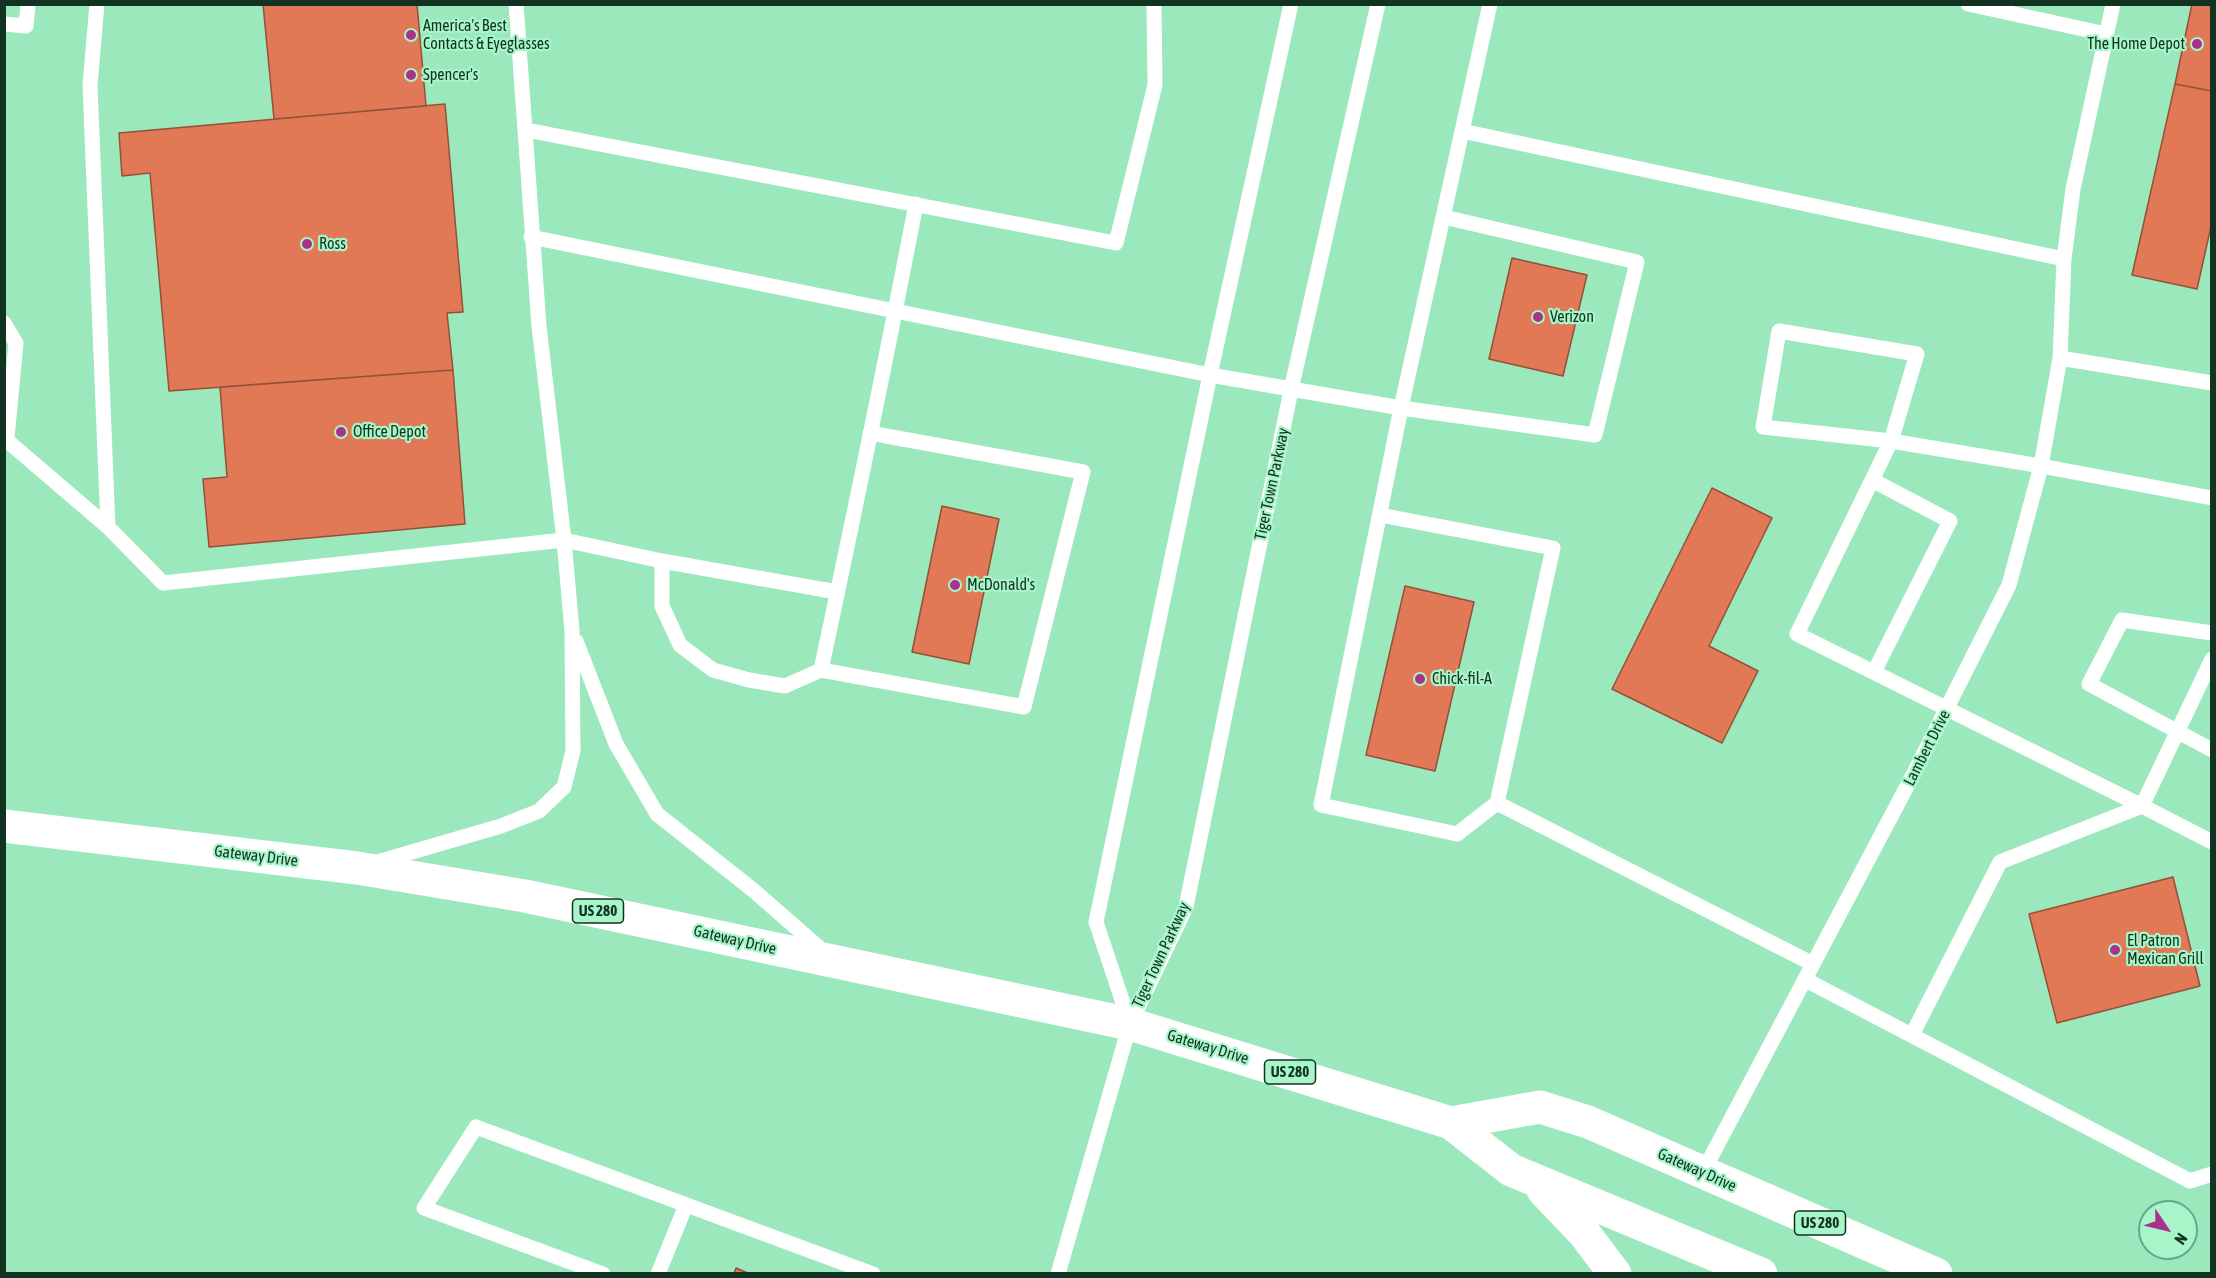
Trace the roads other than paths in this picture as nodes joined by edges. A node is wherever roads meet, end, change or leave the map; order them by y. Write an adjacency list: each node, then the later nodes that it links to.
1 (28, 4): 10 (lane)
2 (97, 4): 32 (lane)
3 (516, 4): 12 (lane)
4 (1154, 4): 14 (lane)
5 (1291, 4): 21 (lane, Tiger Town Parkway)
6 (1378, 4): 23 (lane, Tiger Town Parkway)
7 (1490, 4): 13 (lane)
8 (1968, 4): 11 (lane)
9 (2113, 4): 11 (lane, Lambert Drive)
10 (4, 24)
11 (2106, 34): 17 (lane, Lambert Drive)
12 (526, 130): 14 (lane); 16 (lane)
13 (1462, 131): 15 (lane); 17 (lane)
14 (916, 204): 18 (lane)
15 (1444, 217): 24 (lane); 24 (lane)
16 (531, 237): 18 (lane); 33 (lane)
17 (2064, 259): 20 (lane, Lambert Drive)
18 (896, 310): 21 (lane); 25 (lane)
19 (4, 323): 26 (lane)
20 (2060, 358): 22 (lane); 28 (lane, Lambert Drive)
21 (1210, 375): 23 (lane); 52 (lane, Tiger Town Parkway)
22 (2211, 384)
23 (1291, 390): 24 (lane); 52 (lane, Tiger Town Parkway)
24 (1401, 408): 31 (lane)
25 (870, 433): 35 (lane); 39 (lane)
26 (6, 438): 32 (lane)
27 (1891, 441): 27 (lane); 28 (lane); 29 (lane)
28 (2041, 466): 30 (lane); 41 (lane, Lambert Drive)
29 (1872, 480): 40 (lane); 40 (lane)
30 (2211, 498)
31 (1380, 515): 44 (lane); 44 (lane)
32 (108, 527): 33 (lane)
33 (564, 540): 34 (lane); 36 (lane)
34 (662, 561): 35 (lane); 39 (lane)
35 (837, 592): 39 (lane)
36 (572, 631): 48 (lane); 49 (lane)
37 (2211, 633): 42 (lane)
38 (2211, 659): 42 (lane)
39 (821, 670)
40 (1874, 672): 41 (lane)
41 (1947, 708): 45 (lane); 50 (lane, Lambert Drive)
42 (2178, 731): 43 (lane); 45 (lane)
43 (2211, 750)
44 (1497, 803): 50 (lane)
45 (2142, 806): 47 (lane); 53 (lane)
46 (4, 826): 48 (highway, Gateway Drive / US 280)
47 (2211, 842)
48 (357, 868): 49 (highway, Gateway Drive / US 280)
49 (837, 964): 52 (highway, Gateway Drive / US 280)
50 (1814, 964): 51 (lane, Lambert Drive)
51 (1806, 980): 53 (lane); 55 (lane, Lambert Drive)
52 (1130, 1024): 54 (highway, Gateway Drive / US 280); 62 (lane)
53 (1912, 1035): 56 (lane)
54 (1450, 1123): 55 (highway, Gateway Drive / US 280); 57 (highway, Gateway Drive / US 280)
55 (1703, 1172): 65 (highway, Gateway Drive / US 280)
56 (2211, 1174)
57 (1533, 1180): 63 (highway); 64 (highway, Gateway Drive / US 280)
58 (686, 1205): 59 (lane); 60 (lane); 61 (lane)
59 (603, 1274)
60 (658, 1274)
61 (873, 1274)
62 (1058, 1274)
63 (1615, 1274)
64 (1761, 1274)
65 (1936, 1274)

